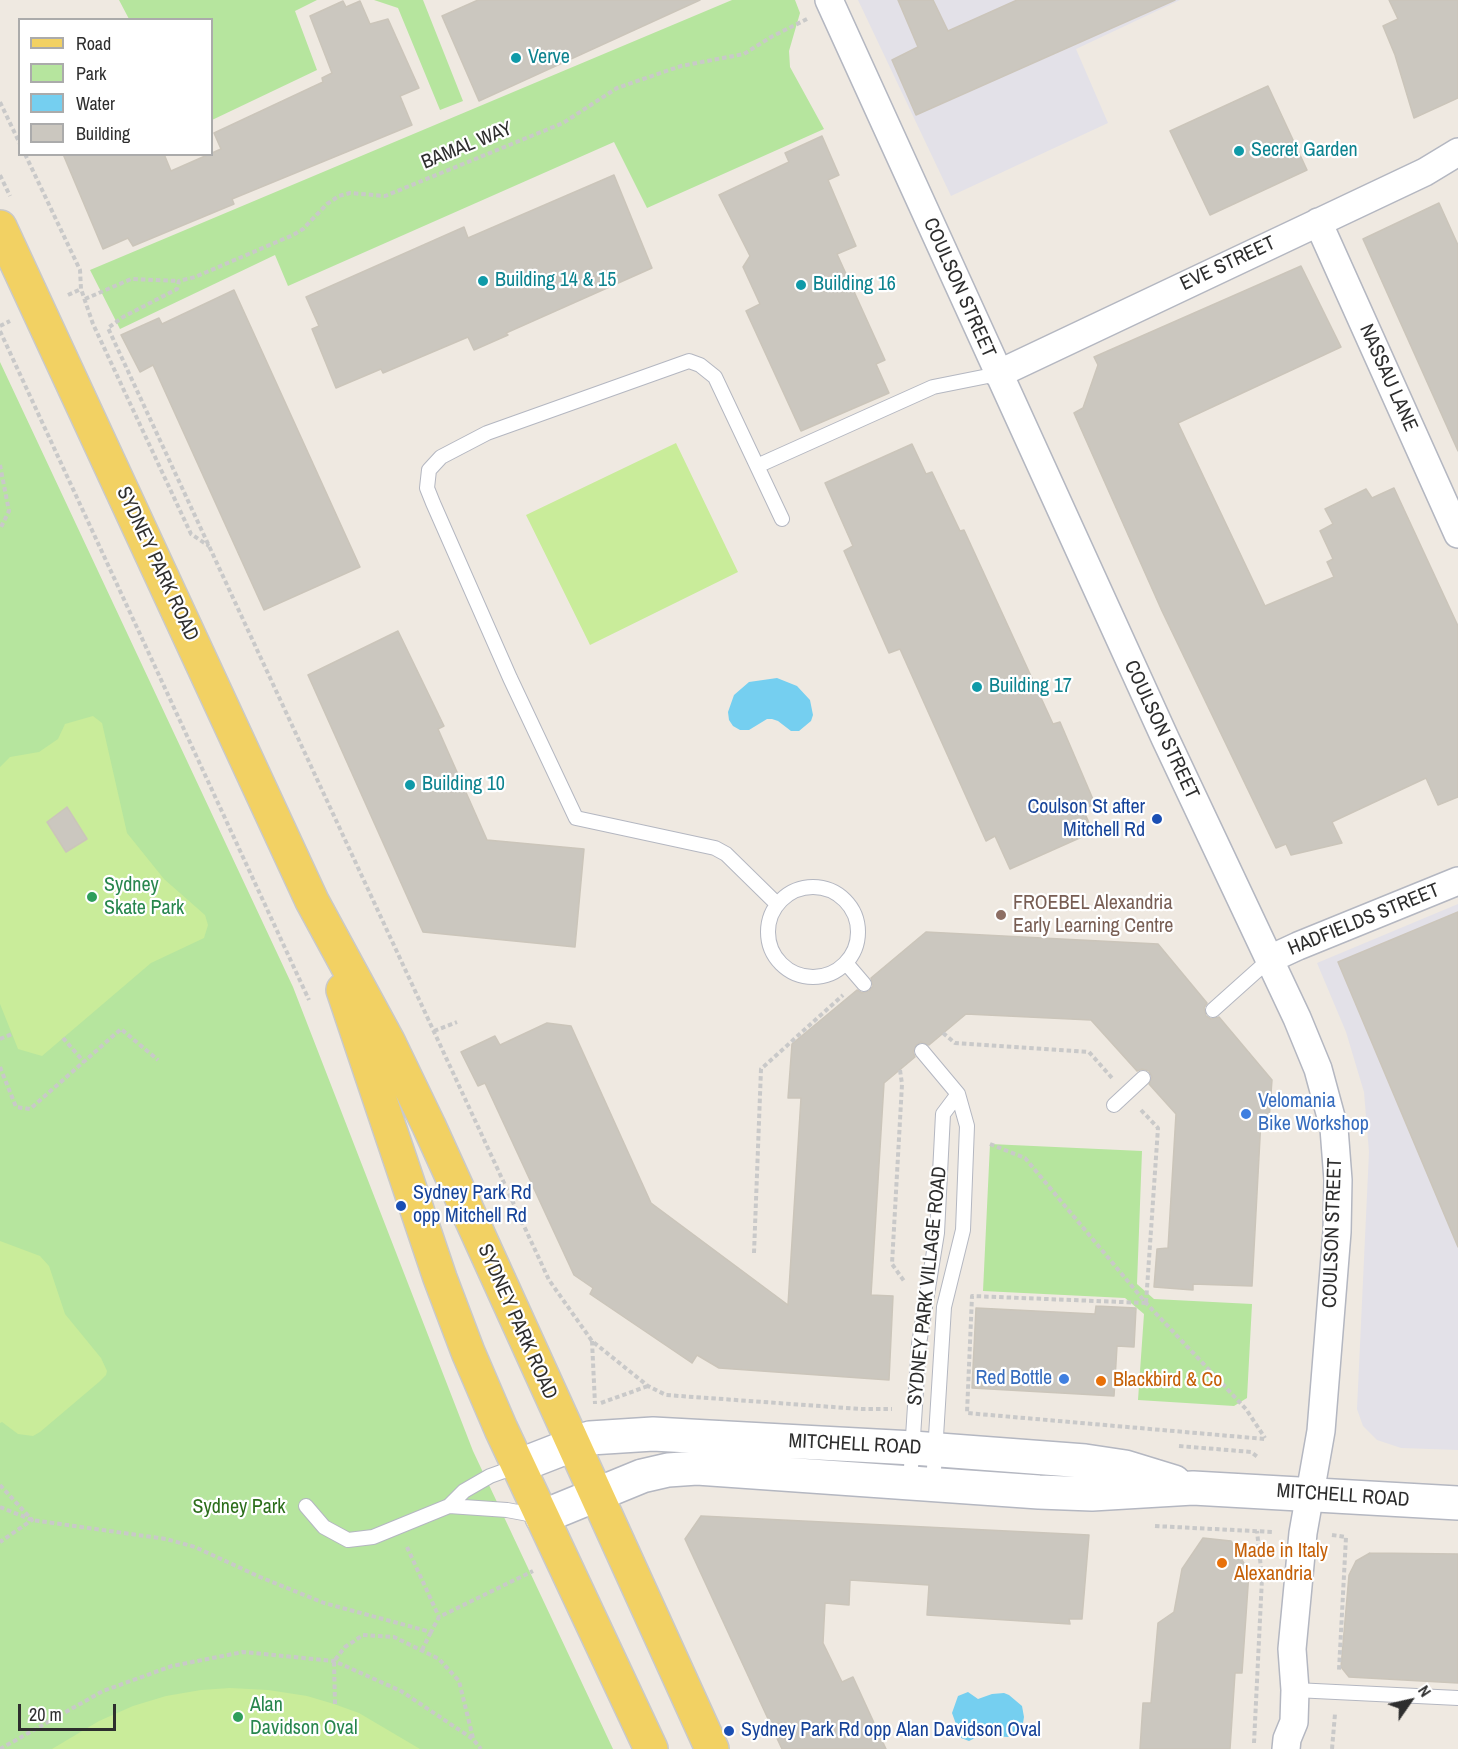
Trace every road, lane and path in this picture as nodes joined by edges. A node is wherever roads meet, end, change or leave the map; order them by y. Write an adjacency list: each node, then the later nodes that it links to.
1 (830, 3): 8 (path, BAMAL WAY); 13 (street, COULSON STREET)
2 (0, 102): 3 (path)
3 (18, 140)
4 (1458, 152): 6 (street, EVE STREET)
5 (26, 156): 9 (path)
6 (1318, 222): 13 (street, EVE STREET); 18 (street, NASSAU LANE)
7 (0, 228): 21 (main road, SYDNEY PARK ROAD)
8 (179, 281): 11 (path); 19 (path, BAMAL WAY)
9 (81, 289): 10 (path); 11 (path)
10 (68, 295)
11 (85, 299): 19 (path)
12 (0, 331): 26 (path)
13 (998, 374): 15 (lane); 23 (street, COULSON STREET)
14 (0, 465): 17 (path)
15 (758, 466): 16 (lane); 22 (lane)
16 (782, 519)
17 (0, 529)
18 (1458, 534)
19 (209, 547): 30 (path)
20 (1458, 881): 23 (street, HADFIELDS STREET)
21 (312, 901): 51 (main road, SYDNEY PARK ROAD); 53 (main road, SYDNEY PARK ROAD)
22 (777, 904): 24 (lane); 24 (lane)
23 (1270, 959): 27 (lane); 57 (street, COULSON STREET)
24 (846, 963): 25 (lane)
25 (864, 984)
26 (312, 1008)
27 (1213, 1010)
28 (822, 1014): 45 (path)
29 (457, 1022): 30 (path)
30 (434, 1031): 48 (path)
31 (943, 1033): 42 (path)
32 (12, 1034): 34 (path)
33 (63, 1038): 37 (path)
34 (0, 1039)
35 (922, 1051): 41 (lane, SYDNEY PARK VILLAGE ROAD)
36 (158, 1060): 37 (path)
37 (84, 1062): 38 (path)
38 (0, 1066)
39 (900, 1070): 46 (path)
40 (1143, 1078): 42 (lane)
41 (958, 1094): 52 (lane, SYDNEY PARK VILLAGE ROAD); 52 (lane, SYDNEY PARK VILLAGE ROAD)
42 (1126, 1094): 43 (lane); 47 (path)
43 (1114, 1105)
44 (990, 1144): 47 (path)
45 (754, 1253)
46 (909, 1287)
47 (1146, 1304): 47 (path)
48 (648, 1386): 49 (path); 50 (path)
49 (595, 1405)
50 (896, 1409)
51 (572, 1444): 52 (street, MITCHELL ROAD); 53 (street, MITCHELL ROAD); 58 (main road, SYDNEY PARK ROAD)
52 (924, 1449): 54 (lane, SYDNEY PARK VILLAGE ROAD); 54 (lane, SYDNEY PARK VILLAGE ROAD); 56 (street, MITCHELL ROAD)
53 (519, 1466): 61 (lane); 63 (main road, SYDNEY PARK ROAD)
54 (922, 1484): 56 (street, MITCHELL ROAD); 58 (street, MITCHELL ROAD)
55 (0, 1485): 64 (path)
56 (1192, 1488): 57 (street, MITCHELL ROAD)
57 (1310, 1493): 59 (street, MITCHELL ROAD); 67 (street, COULSON STREET)
58 (596, 1494): 63 (street, MITCHELL ROAD); 82 (main road, SYDNEY PARK ROAD)
59 (1458, 1503)
60 (306, 1506): 65 (lane)
61 (449, 1506): 63 (lane); 65 (lane)
62 (0, 1507): 64 (path)
63 (542, 1517): 81 (main road, SYDNEY PARK ROAD)
64 (32, 1520): 68 (path); 71 (path)
65 (398, 1528): 70 (path)
66 (1257, 1531): 83 (path)
67 (1303, 1533): 74 (street, COULSON STREET); 75 (path)
68 (0, 1542)
69 (536, 1569): 70 (path)
70 (439, 1617): 71 (path)
71 (431, 1632): 72 (path)
72 (422, 1650): 73 (path); 78 (path)
73 (334, 1661): 77 (path); 78 (path); 79 (path)
74 (1295, 1690): 75 (lane); 84 (street, COULSON STREET)
75 (1338, 1692): 76 (lane); 85 (path)
76 (1458, 1698)
77 (334, 1704)
78 (473, 1739): 80 (path)
79 (0, 1749)
80 (481, 1749)
81 (651, 1749)
82 (712, 1749)
83 (1253, 1749)
84 (1286, 1749)
85 (1332, 1749)

